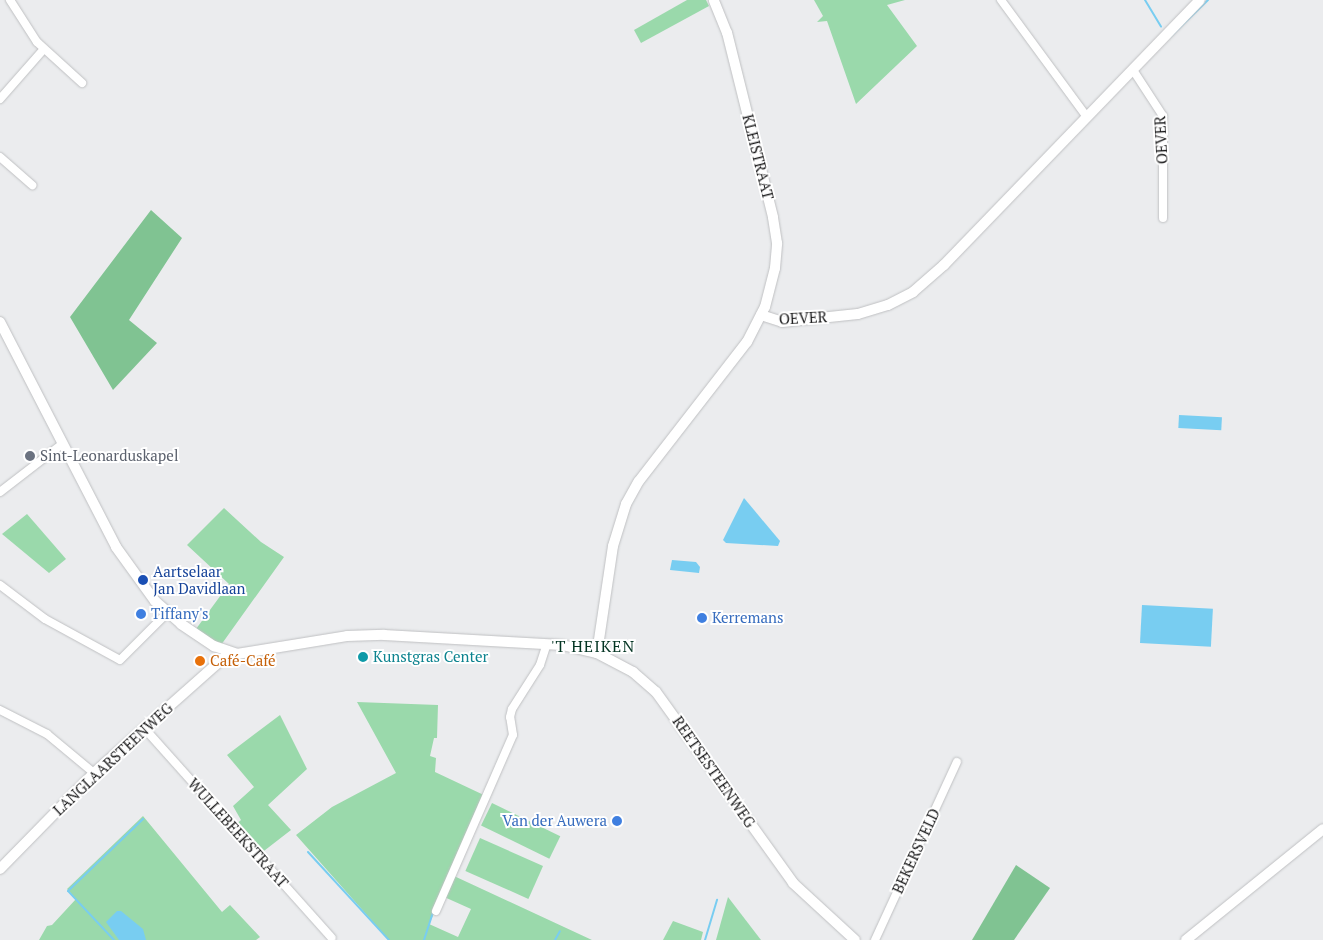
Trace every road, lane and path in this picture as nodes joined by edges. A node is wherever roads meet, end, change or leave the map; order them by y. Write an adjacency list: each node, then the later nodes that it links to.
1 (10, 0): 5 (street)
2 (714, 0): 13 (street, KLEISTRAAT)
3 (1001, 0): 9 (street)
4 (1200, 0): 6 (street, OEVER)
5 (43, 50): 7 (street); 8 (street)
6 (1133, 70): 9 (street, OEVER); 12 (street, OEVER)
7 (82, 83)
8 (0, 99)
9 (1087, 117): 13 (street, OEVER)
10 (0, 157): 11 (street)
11 (32, 185)
12 (1163, 218)
13 (762, 315): 22 (street, OEVER)
14 (0, 322): 15 (street)
15 (3, 334): 16 (street)
16 (62, 444): 17 (street); 19 (street)
17 (0, 492)
18 (0, 585): 19 (street)
19 (167, 612): 21 (street)
20 (547, 644): 21 (street, REETSESTEENWEG); 22 (street, REETSESTEENWEG); 29 (street)
21 (229, 653): 24 (street, LANGLAARSTEENWEG)
22 (598, 653): 31 (street, REETSESTEENWEG)
23 (0, 710): 26 (street)
24 (145, 728): 26 (street, LANGLAARSTEENWEG); 30 (street, WULLEBEEKSTRAAT)
25 (958, 762): 32 (street, BEKERSVELD)
26 (94, 773): 28 (street, LANGLAARSTEENWEG)
27 (1323, 829): 33 (street)
28 (0, 869)
29 (436, 911)
30 (332, 938)
31 (855, 940)
32 (875, 940)
33 (1186, 940)

